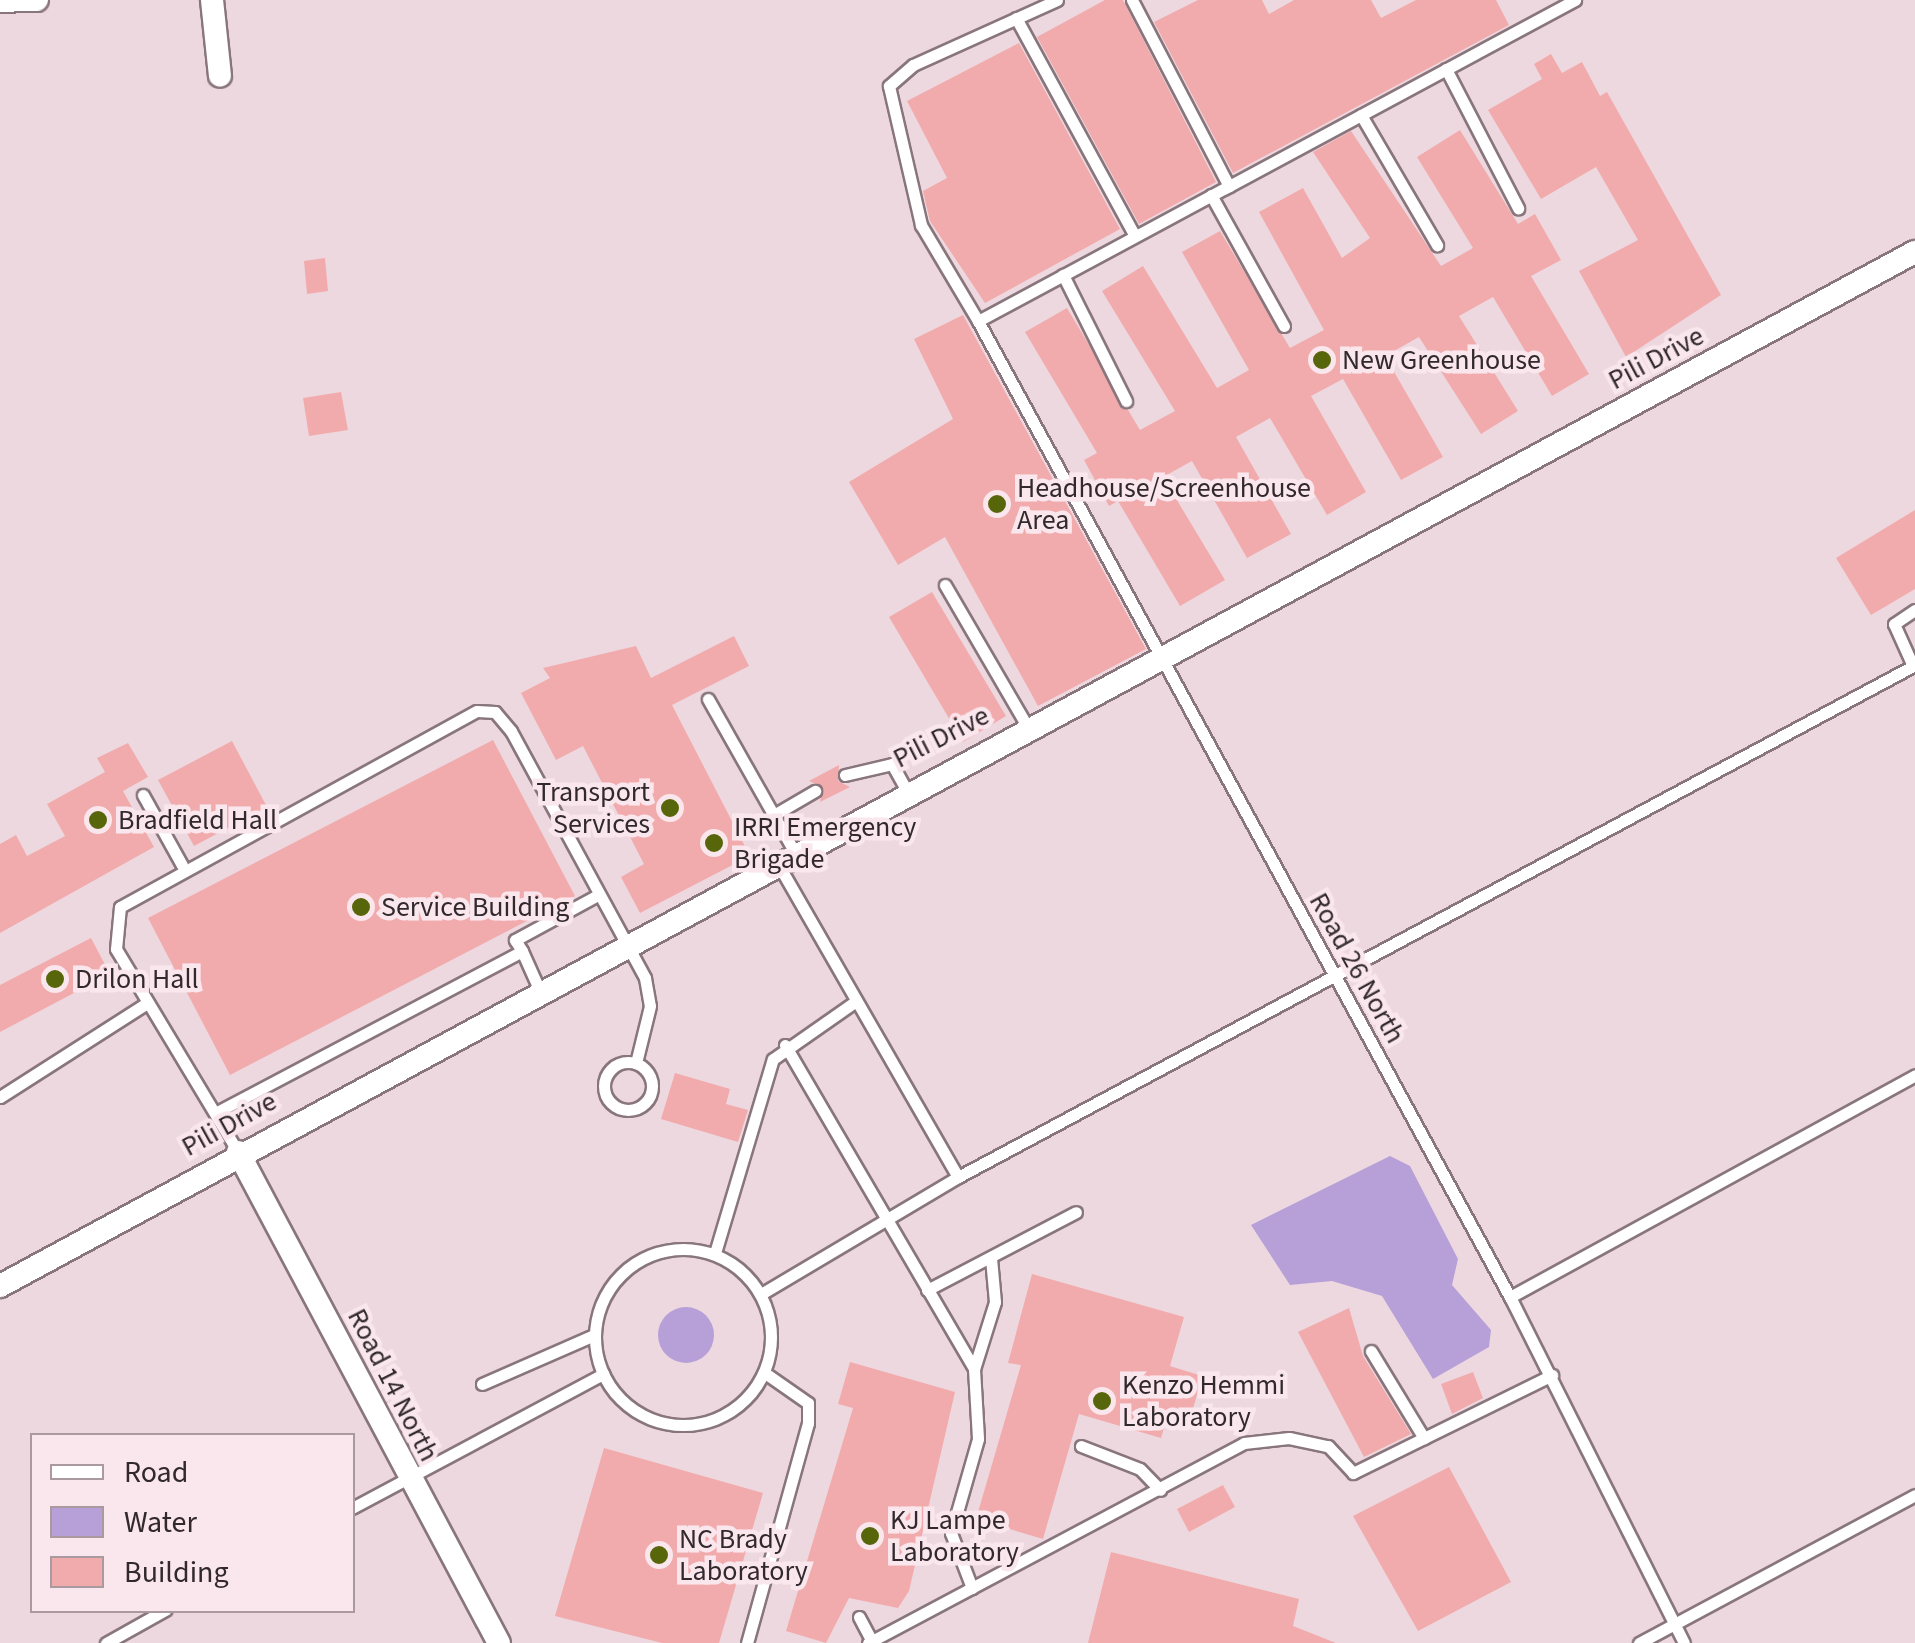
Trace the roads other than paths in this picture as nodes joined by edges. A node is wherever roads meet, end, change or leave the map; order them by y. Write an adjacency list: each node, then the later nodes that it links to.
1 (38, 0): 6 (street)
2 (212, 0): 9 (street)
3 (1057, 0): 7 (lane)
4 (1132, 0): 11 (lane)
5 (1574, 0): 8 (lane)
6 (0, 2)
7 (1016, 18): 14 (lane); 18 (lane, Road 26 North)
8 (1446, 69): 10 (lane); 13 (lane)
9 (220, 76)
10 (1361, 115): 11 (lane); 15 (lane)
11 (1229, 186): 12 (lane)
12 (1211, 196): 14 (lane); 19 (lane)
13 (1518, 208)
14 (1136, 236): 17 (lane)
15 (1437, 246)
16 (1915, 252): 23 (street, Pili Drive)
17 (1063, 276): 18 (lane); 20 (lane)
18 (978, 321): 23 (lane, Road 26 North)
19 (1284, 326)
20 (1126, 401)
21 (945, 585): 26 (lane)
22 (1915, 610): 24 (lane)
23 (1156, 661): 26 (street, Pili Drive); 37 (lane, Road 26 North)
24 (1914, 665): 37 (lane)
25 (708, 699): 31 (lane)
26 (1027, 726): 28 (street, Pili Drive)
27 (844, 776): 28 (lane)
28 (906, 789): 32 (street, Pili Drive)
29 (814, 792): 31 (lane)
30 (143, 795): 33 (lane)
31 (772, 816): 32 (lane)
32 (785, 856): 35 (street, Pili Drive); 39 (lane)
33 (182, 865): 34 (lane); 40 (lane)
34 (598, 895): 35 (lane); 36 (lane)
35 (628, 941): 38 (street, Pili Drive); 42 (lane)
36 (522, 952): 38 (lane); 45 (lane)
37 (1337, 982): 47 (lane); 55 (lane, Road 26 North)
38 (540, 991): 46 (street, Pili Drive)
39 (856, 1001): 41 (lane); 47 (lane)
40 (147, 1003): 44 (lane); 45 (lane)
41 (785, 1045): 49 (lane); 50 (lane)
42 (636, 1063): 42 (lane)
43 (1915, 1075): 55 (lane)
44 (0, 1097)
45 (216, 1113): 46 (lane)
46 (238, 1152): 52 (street, Pili Drive); 65 (street, Road 14 North)
47 (958, 1177): 49 (lane)
48 (1076, 1212): 51 (lane)
49 (888, 1218): 53 (lane); 54 (lane)
50 (715, 1254): 54 (lane); 56 (lane)
51 (991, 1258): 53 (lane); 58 (lane)
52 (0, 1286)
53 (927, 1290): 58 (lane)
54 (761, 1294): 59 (lane)
55 (1510, 1297): 61 (lane, Road 26 North)
56 (594, 1335): 60 (lane); 62 (lane)
57 (1370, 1351): 63 (lane)
58 (974, 1369): 69 (lane)
59 (765, 1373): 60 (lane); 76 (lane)
60 (603, 1374): 65 (lane)
61 (1552, 1375): 63 (lane); 72 (lane, Road 26 North)
62 (482, 1384)
63 (1424, 1438): 66 (lane)
64 (1081, 1446): 66 (lane)
65 (407, 1478): 68 (lane); 75 (street, Road 14 North)
66 (1160, 1490): 69 (lane)
67 (1915, 1495): 72 (lane)
68 (355, 1506)
69 (972, 1588): 73 (lane)
70 (161, 1613): 74 (lane)
71 (859, 1617): 73 (lane)
72 (1674, 1624): 77 (lane); 78 (lane, Road 26 North)
73 (870, 1642)
74 (106, 1643)
75 (500, 1643)
76 (747, 1643)
77 (1639, 1643)
78 (1684, 1643)

